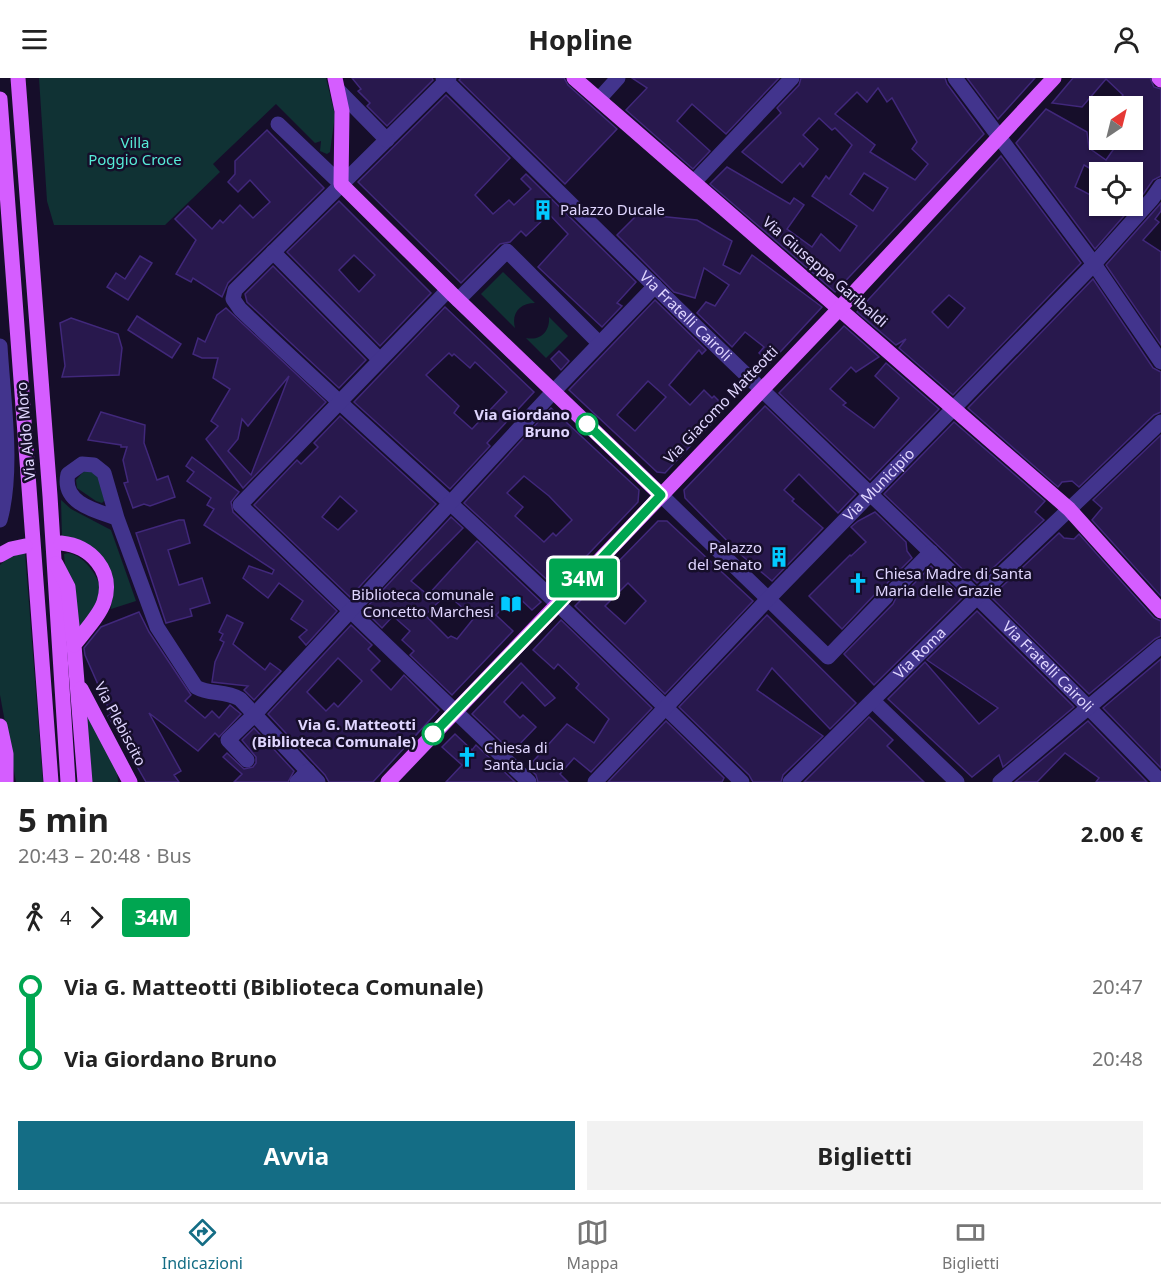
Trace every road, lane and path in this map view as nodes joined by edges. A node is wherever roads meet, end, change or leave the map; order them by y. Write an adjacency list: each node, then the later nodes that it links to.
1 (18, 78): 42 (main road, Via Aldo Moro)
2 (574, 78): 10 (main road, Via Giuseppe Garibaldi)
3 (618, 78): 10 (street)
4 (792, 78): 15 (street)
5 (955, 78): 13 (street)
6 (1054, 78): 13 (main road, Via Giacomo Matteotti)
7 (446, 79): 12 (street); 20 (street, Via Fratelli Cairoli)
8 (337, 84): 12 (street); 17 (main road)
9 (0, 99): 14 (main road, Via Aldo Moro)
10 (599, 99): 15 (main road, Via Giuseppe Garibaldi)
11 (278, 124): 17 (street)
12 (390, 136): 17 (street)
13 (999, 139): 19 (street); 22 (main road, Via Giacomo Matteotti)
14 (2, 150): 62 (main road, Via Aldo Moro)
15 (694, 182): 22 (main road, Via Giuseppe Garibaldi)
16 (1161, 186): 19 (street, Via Municipio)
17 (340, 189): 18 (street); 21 (main road)
18 (273, 252): 25 (street); 29 (street)
19 (1094, 264): 26 (street); 30 (street, Via Municipio)
20 (654, 286): 23 (street); 27 (street, Via Fratelli Cairoli)
21 (453, 295): 23 (street); 25 (street); 28 (main road)
22 (839, 309): 27 (main road, Via Giacomo Matteotti); 30 (main road, Via Giuseppe Garibaldi)
23 (604, 338): 28 (street)
24 (0, 346): 36 (street)
25 (379, 359): 29 (street)
26 (1161, 362)
27 (761, 390): 32 (street, Via Fratelli Cairoli); 33 (main road, Via Giacomo Matteotti)
28 (554, 392): 33 (main road); 34 (street)
29 (338, 403): 34 (street); 46 (street)
30 (954, 409): 32 (street, Via Municipio); 35 (main road, Via Giuseppe Garibaldi)
31 (1161, 422): 35 (street, Via Roma)
32 (871, 493): 40 (street, Via Fratelli Cairoli); 44 (street, Via Municipio)
33 (661, 495): 44 (street); 45 (main road, Via Giacomo Matteotti)
34 (450, 504): 45 (street); 46 (street)
35 (1069, 509): 43 (street, Via Roma); 47 (main road, Via Giuseppe Garibaldi)
36 (0, 520)
37 (119, 522): 55 (street)
38 (61, 543): 48 (main road)
39 (25, 546): 41 (main road)
40 (931, 552): 43 (street, Via Fratelli Cairoli); 44 (street)
41 (0, 555)
42 (52, 559): 48 (main road); 63 (main road, Via Aldo Moro)
43 (976, 597): 51 (street, Via Roma); 52 (street, Via Fratelli Cairoli)
44 (769, 598): 53 (street, Via Municipio)
45 (558, 605): 53 (street); 54 (main road, Via Giacomo Matteotti)
46 (351, 610): 54 (street); 55 (street)
47 (1161, 611)
48 (74, 645): 50 (main road)
49 (1161, 646): 52 (street)
50 (78, 684): 59 (main road, Via Plebiscito); 64 (main road)
51 (873, 701): 69 (street, Via Roma); 70 (street)
52 (1089, 707): 71 (street); 72 (street, Via Fratelli Cairoli)
53 (667, 708): 67 (street, Via Municipio); 68 (street)
54 (455, 711): 65 (main road, Via Giacomo Matteotti); 66 (street)
55 (255, 714): 57 (street); 60 (street)
56 (0, 726): 61 (main road)
57 (247, 760)
58 (0, 772): 61 (main road)
59 (126, 778)
60 (308, 778)
61 (5, 782)
62 (51, 782)
63 (68, 782)
64 (86, 782)
65 (388, 782)
66 (529, 782)
67 (595, 782)
68 (742, 782)
69 (790, 782)
70 (957, 782)
71 (1000, 782)
72 (1161, 782)

